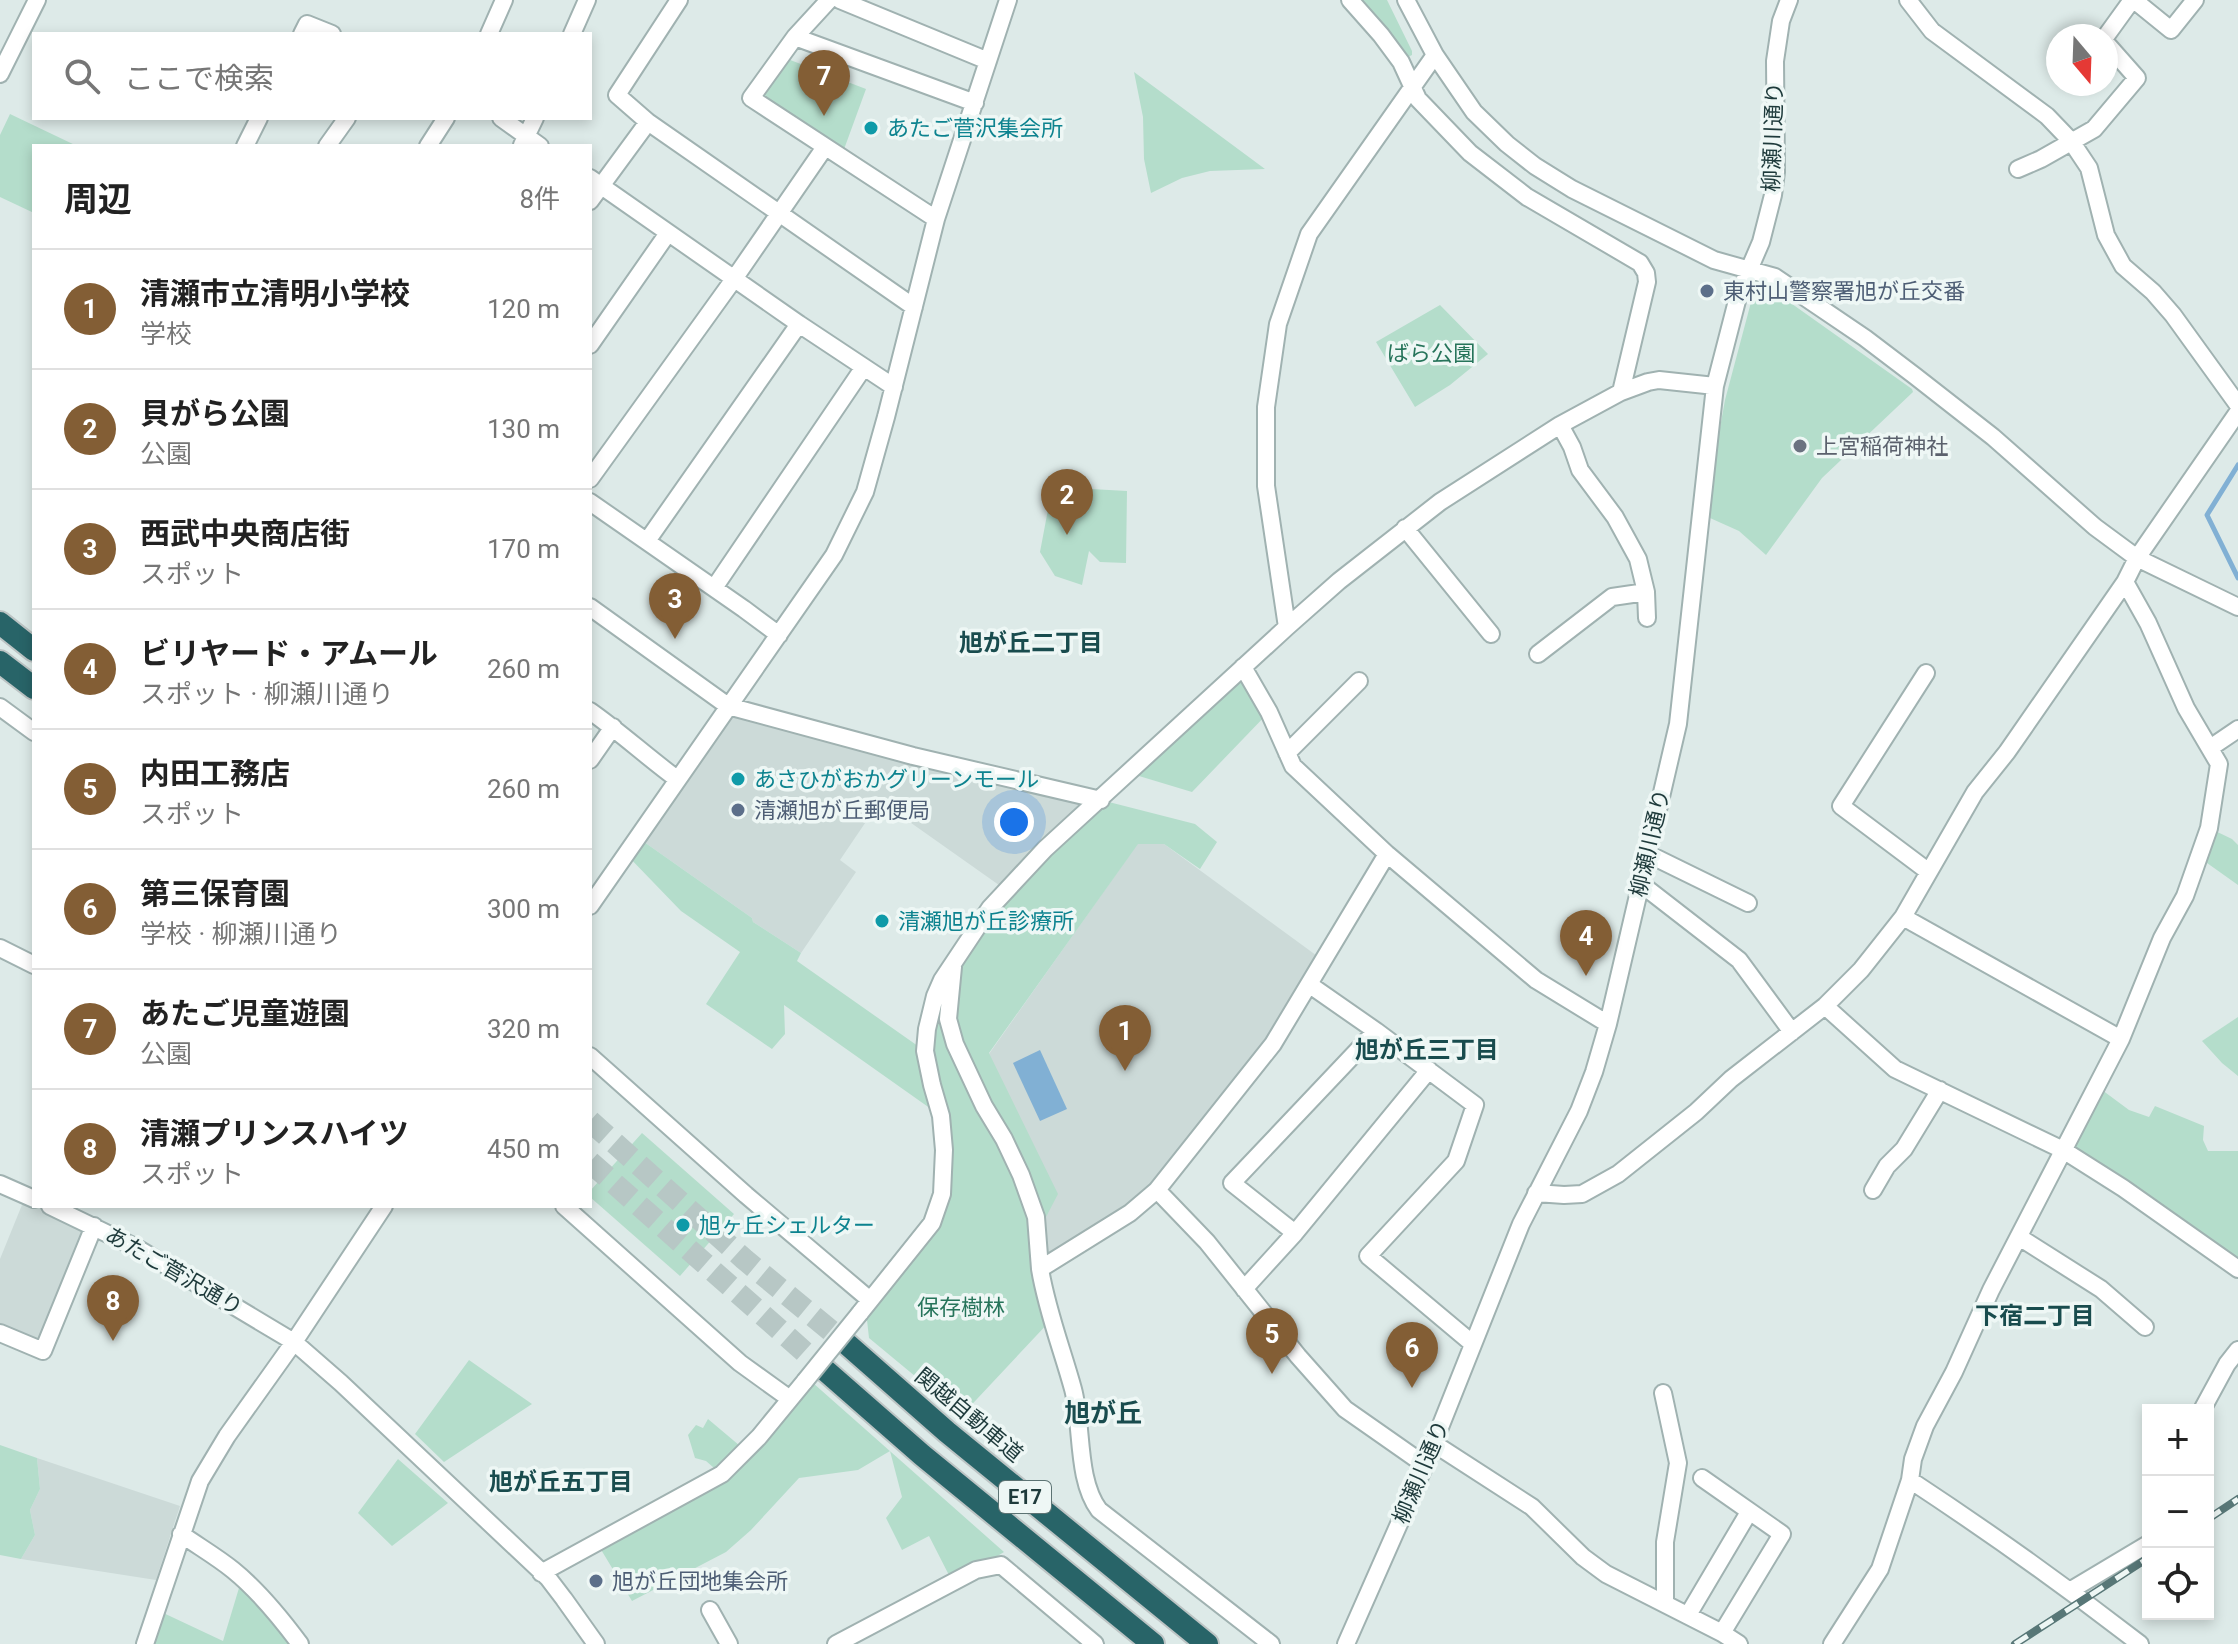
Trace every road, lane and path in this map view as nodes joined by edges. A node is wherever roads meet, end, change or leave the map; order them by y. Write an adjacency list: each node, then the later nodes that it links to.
1 (37, 0): 23 (street)
2 (504, 0): 17 (street)
3 (587, 0): 18 (street)
4 (679, 0): 31 (street)
5 (829, 0): 19 (street)
6 (840, 0): 22 (street)
7 (1008, 0): 22 (street)
8 (1350, 0): 24 (street)
9 (1406, 0): 20 (street)
10 (1789, 0): 43 (street, 柳瀬川通り)
11 (1908, 0): 32 (street)
12 (2133, 0): 13 (street); 14 (street)
13 (2195, 0)
14 (2115, 24)
15 (303, 32): 16 (street)
16 (327, 32)
17 (490, 32)
18 (573, 32)
19 (795, 37): 25 (street); 37 (street)
20 (1435, 55): 24 (street); 43 (street)
21 (2118, 57): 32 (street)
22 (988, 61): 25 (street)
23 (0, 74)
24 (1411, 87): 51 (street); 67 (street)
25 (975, 103): 41 (street)
26 (258, 120): 34 (street)
27 (346, 120): 35 (street)
28 (445, 120): 36 (street)
29 (503, 120): 33 (street)
30 (535, 120): 33 (street)
31 (648, 122): 39 (street); 40 (street)
32 (2071, 141): 38 (street); 52 (street)
33 (529, 143)
34 (246, 144)
35 (328, 144)
36 (429, 144)
37 (825, 147): 40 (street); 41 (street)
38 (2018, 169)
39 (596, 181): 42 (street)
40 (779, 214): 44 (street); 45 (street)
41 (936, 219): 45 (street)
42 (668, 233): 44 (street); 47 (street)
43 (1750, 270): 49 (street, 柳瀬川通り); 59 (street)
44 (734, 279): 46 (street); 55 (street)
45 (914, 307): 50 (street)
46 (799, 324): 48 (street); 58 (street)
47 (592, 342)
48 (864, 367): 50 (street); 61 (street)
49 (1715, 386): 51 (street); 89 (street, 柳瀬川通り)
50 (894, 387): 69 (street)
51 (1621, 392): 54 (street)
52 (2238, 405)
53 (2238, 412): 59 (street)
54 (1560, 425): 57 (street); 62 (street)
55 (592, 476)
56 (592, 503): 58 (street)
57 (1405, 528): 67 (street); 68 (street)
58 (647, 541): 61 (street)
59 (2137, 558): 60 (street); 63 (street)
60 (2125, 582): 83 (street); 90 (street)
61 (714, 588): 69 (street)
62 (1646, 592): 65 (street); 71 (street)
63 (2238, 607)
64 (592, 608): 77 (street)
65 (1647, 618)
66 (0, 623): 70 (highway)
67 (1287, 627): 73 (street)
68 (1491, 634)
69 (779, 635): 77 (street)
70 (32, 648)
71 (1538, 654)
72 (0, 662): 76 (highway)
73 (1243, 667): 84 (street); 87 (street)
74 (1926, 673): 90 (street)
75 (1359, 681): 84 (street)
76 (32, 686)
77 (728, 706): 86 (street); 87 (street)
78 (0, 707): 82 (street)
79 (592, 712): 80 (street)
80 (613, 727): 85 (street); 86 (street)
81 (2238, 729): 83 (street)
82 (32, 731)
83 (2210, 748): 103 (street)
84 (1287, 753): 88 (street)
85 (592, 757)
86 (677, 779): 92 (street)
87 (1101, 800): 96 (street)
88 (1387, 854): 98 (street); 100 (street)
89 (1648, 854): 91 (street, 柳瀬川通り); 93 (street)
90 (1929, 872): 94 (street)
91 (1641, 884): 100 (street, 柳瀬川通り); 102 (street)
92 (592, 903)
93 (1748, 903)
94 (1903, 917): 99 (street); 103 (street)
95 (0, 948): 97 (street)
96 (953, 960): 119 (street); 122 (street)
97 (32, 964)
98 (1310, 985): 101 (street); 109 (street)
99 (1825, 1006): 102 (street); 106 (street)
100 (1608, 1024): 111 (street, 柳瀬川通り)
101 (1376, 1031): 105 (street); 117 (street)
102 (1792, 1032): 111 (street)
103 (2121, 1039): 107 (street)
104 (592, 1058): 122 (street)
105 (1429, 1070): 117 (street); 126 (street)
106 (1940, 1090): 107 (street); 110 (street)
107 (2063, 1150): 118 (street); 120 (street)
108 (0, 1184): 112 (street)
109 (1157, 1190): 119 (street); 121 (street)
110 (1873, 1190)
111 (1536, 1193): 126 (street, 柳瀬川通り)
112 (32, 1198)
113 (54, 1208): 116 (street, あたご菅沢通り)
114 (383, 1208): 125 (street)
115 (566, 1208): 131 (street)
116 (94, 1226): 124 (street); 125 (street, あたご菅沢通り)
117 (1295, 1233): 121 (street)
118 (2019, 1237): 123 (street); 136 (street)
119 (1040, 1269): 154 (street)
120 (2238, 1269)
121 (1244, 1289): 134 (street)
122 (865, 1306): 131 (street, bridge)
123 (2145, 1327)
124 (0, 1333)
125 (294, 1342): 138 (street); 140 (street, あたご菅沢通り)
126 (1473, 1344): 133 (street, 柳瀬川通り)
127 (848, 1345): 153 (highway, 関越自動車道 / E17)
128 (2238, 1350): 132 (street)
129 (826, 1371): 152 (highway, E17)
130 (1663, 1393): 142 (street)
131 (790, 1399): 140 (street)
132 (2205, 1404)
133 (1433, 1443): 134 (street, 柳瀬川通り); 142 (street)
134 (1425, 1465): 155 (street, 柳瀬川通り)
135 (1702, 1478): 137 (street)
136 (1910, 1480): 141 (street); 157 (street)
137 (1749, 1512): 144 (street); 145 (street)
138 (181, 1534): 146 (street); 147 (street)
139 (2142, 1548): 141 (street)
140 (541, 1573): 148 (street, あたご菅沢通り)
141 (2071, 1590): 158 (street)
142 (1665, 1604): 144 (street)
143 (710, 1610): 149 (street)
144 (1688, 1615): 145 (street)
145 (1722, 1633): 156 (street)
146 (145, 1644)
147 (300, 1644)
148 (596, 1644)
149 (729, 1644)
150 (836, 1644): 151 (street)
151 (1095, 1644)
152 (1153, 1644)
153 (1207, 1644)
154 (1271, 1644)
155 (1346, 1644)
156 (1739, 1644)
157 (1832, 1644)
158 (2140, 1644)

